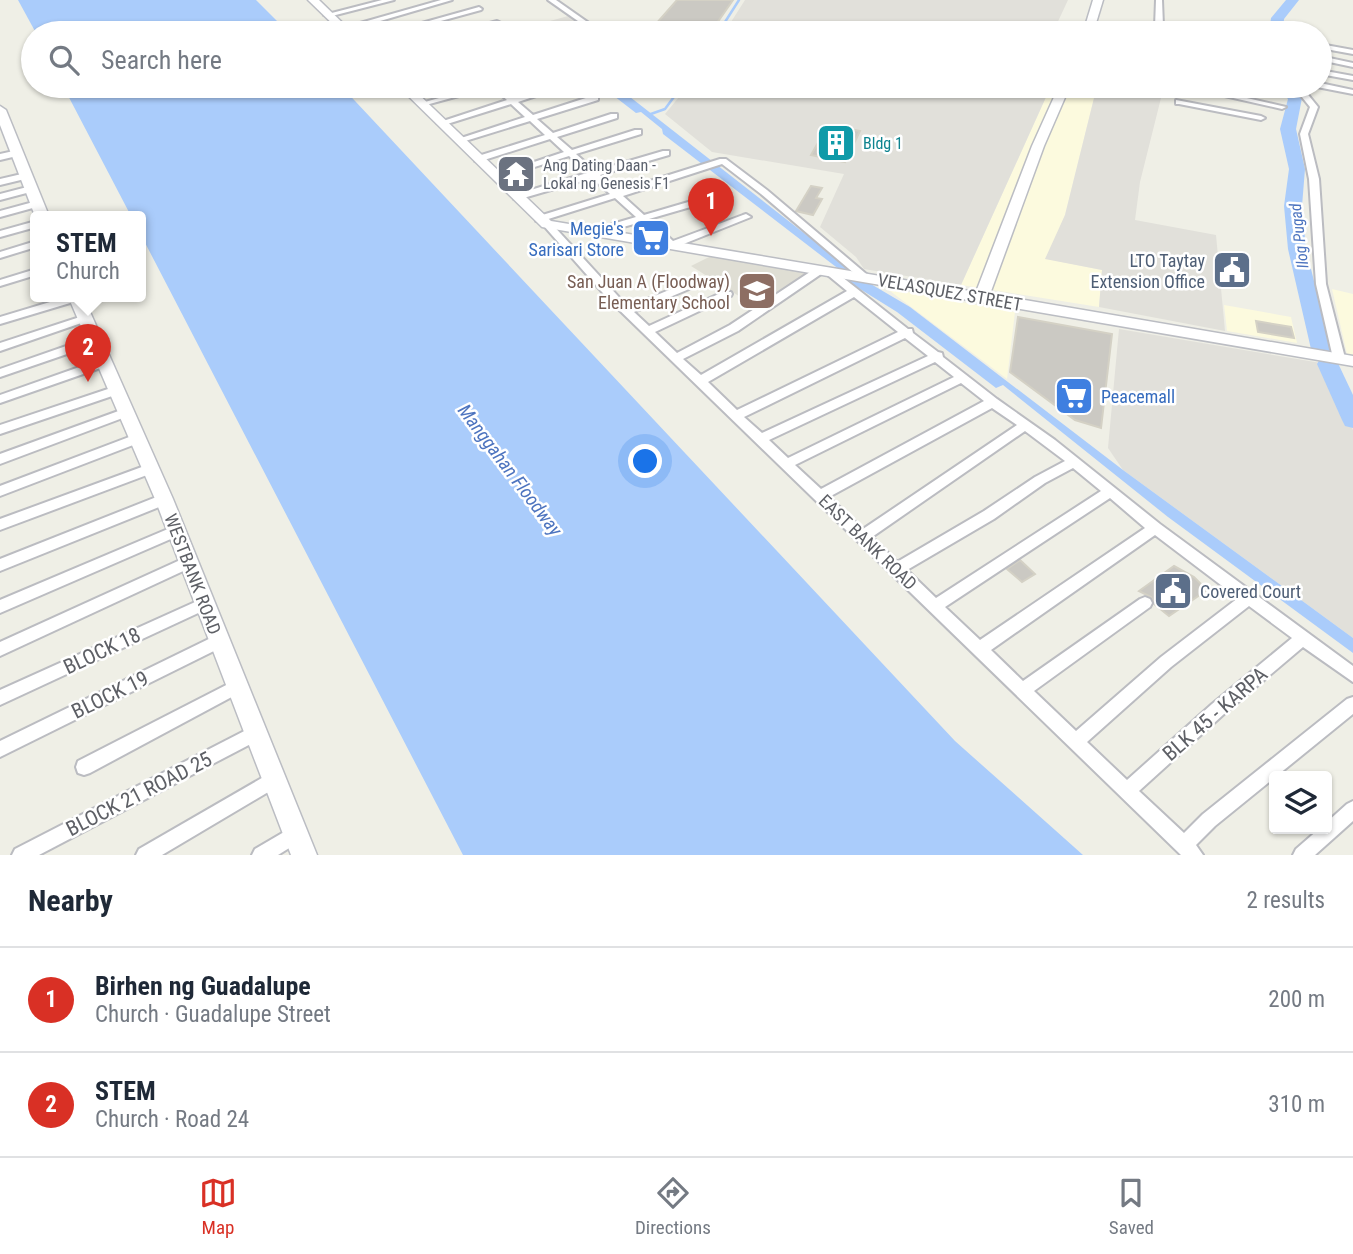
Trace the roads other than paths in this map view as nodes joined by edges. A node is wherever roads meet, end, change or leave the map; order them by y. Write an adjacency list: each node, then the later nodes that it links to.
1 (388, 0): 8 (street); 9 (street)
2 (449, 0): 8 (street)
3 (551, 0): 14 (street)
4 (1098, 0): 15 (street)
5 (1159, 0): 16 (street)
6 (318, 1): 9 (street)
7 (479, 9): 13 (street)
8 (405, 13): 11 (street); 12 (street)
9 (328, 15): 10 (street)
10 (335, 21)
11 (379, 21)
12 (417, 21)
13 (433, 21)
14 (582, 21)
15 (1092, 21)
16 (1159, 21)
17 (1332, 48): 18 (street)
18 (1353, 52)
19 (1332, 61): 20 (street)
20 (1353, 65)
21 (1332, 74): 22 (street)
22 (1353, 78)
23 (1332, 88): 24 (street)
24 (1353, 92)
25 (417, 98): 35 (street)
26 (444, 98): 35 (street)
27 (510, 98): 34 (street)
28 (524, 98): 34 (street)
29 (595, 98): 39 (street)
30 (1060, 98): 78 (street)
31 (1180, 98): 40 (street)
32 (1240, 98): 36 (street)
33 (1307, 98): 90 (street)
34 (514, 101): 39 (street); 41 (street)
35 (422, 104): 41 (street)
36 (1282, 107)
37 (1, 116): 43 (street)
38 (614, 116): 44 (street)
39 (533, 117): 44 (street); 45 (street)
40 (1261, 118)
41 (441, 123): 45 (street)
42 (638, 132): 47 (street)
43 (6, 135): 46 (street)
44 (552, 135): 47 (street); 50 (street)
45 (459, 140): 50 (street)
46 (18, 153): 49 (street); 52 (street)
47 (568, 153): 51 (street); 53 (street)
48 (666, 153): 51 (street)
49 (0, 157)
50 (478, 159): 53 (street)
51 (593, 174): 56 (street); 59 (street)
52 (26, 176): 54 (street); 55 (street)
53 (497, 176): 59 (street)
54 (0, 182)
55 (31, 189): 58 (street); 60 (street)
56 (617, 195): 63 (street); 64 (street); 73 (street)
57 (722, 195): 63 (street)
58 (0, 197)
59 (517, 197): 64 (street)
60 (39, 210): 61 (street)
61 (0, 214)
62 (746, 217): 68 (street)
63 (644, 219): 66 (street); 68 (street)
64 (543, 221): 66 (street, VELASQUEZ STREET); 81 (street, EAST BANK ROAD)
65 (30, 226): 67 (street)
66 (595, 232): 68 (street, VELASQUEZ STREET)
67 (0, 234)
68 (671, 245): 71 (street, VELASQUEZ STREET)
69 (30, 246): 70 (street)
70 (0, 255)
71 (824, 270): 73 (street, VELASQUEZ STREET); 76 (street); 89 (street)
72 (30, 274): 75 (street)
73 (866, 278): 78 (street, VELASQUEZ STREET)
74 (702, 280): 81 (street)
75 (0, 284)
76 (855, 292): 85 (street); 94 (street)
77 (727, 294): 84 (street)
78 (981, 298): 90 (street, VELASQUEZ STREET)
79 (59, 302): 83 (street)
80 (78, 302): 82 (street, WESTBANK ROAD)
81 (627, 311): 84 (street, EAST BANK ROAD)
82 (86, 318): 86 (street, WESTBANK ROAD); 87 (street)
83 (0, 321)
84 (648, 331): 89 (street, EAST BANK ROAD)
85 (908, 332): 88 (street); 99 (street)
86 (95, 340): 91 (street, WESTBANK ROAD); 92 (street)
87 (0, 347)
88 (938, 356): 93 (street); 103 (street)
89 (676, 358): 94 (street, EAST BANK ROAD)
90 (1346, 360)
91 (104, 362): 95 (street, WESTBANK ROAD); 96 (street)
92 (0, 373)
93 (963, 377): 97 (street); 106 (street)
94 (700, 381): 99 (street, EAST BANK ROAD)
95 (117, 390): 98 (street, WESTBANK ROAD); 101 (street)
96 (0, 399)
97 (993, 402): 100 (street); 110 (street)
98 (124, 413): 102 (street, WESTBANK ROAD); 104 (street)
99 (735, 415): 103 (street, EAST BANK ROAD)
100 (1024, 426): 105 (street); 115 (street)
101 (0, 430)
102 (136, 439): 107 (street, WESTBANK ROAD); 108 (street)
103 (760, 439): 106 (street, EAST BANK ROAD)
104 (0, 459)
105 (1073, 463): 109 (street); 118 (street)
106 (786, 464): 110 (street, EAST BANK ROAD)
107 (150, 469): 111 (street, WESTBANK ROAD); 112 (street)
108 (0, 491)
109 (1109, 492): 113 (street); 122 (street)
110 (819, 496): 115 (street, EAST BANK ROAD)
111 (164, 499): 114 (street, WESTBANK ROAD); 117 (street)
112 (0, 525)
113 (1155, 528): 119 (street); 127 (street)
114 (175, 531): 116 (street, WESTBANK ROAD); 123 (street)
115 (862, 537): 118 (street, EAST BANK ROAD)
116 (189, 562): 121 (street, WESTBANK ROAD); 126 (street)
117 (0, 565)
118 (897, 569): 122 (street, EAST BANK ROAD)
119 (1248, 598): 124 (street); 134 (street)
120 (1145, 603): 130 (street)
121 (204, 604): 125 (street, WESTBANK ROAD); 131 (street, BLOCK 18)
122 (935, 606): 127 (street, EAST BANK ROAD)
123 (0, 607)
124 (1303, 638): 128 (street); 138 (street, BLK 45 - KARPA)
125 (219, 642): 129 (street, WESTBANK ROAD); 135 (street, BLOCK 19)
126 (0, 649)
127 (980, 649): 130 (street, EAST BANK ROAD)
128 (1353, 675)
129 (236, 687): 133 (street, WESTBANK ROAD); 136 (street)
130 (1023, 690): 134 (street, EAST BANK ROAD)
131 (0, 698)
132 (1353, 705): 141 (street)
133 (256, 733): 137 (street, WESTBANK ROAD); 142 (street, BLOCK 21 ROAD 25)
134 (1076, 741): 138 (street, EAST BANK ROAD)
135 (0, 749)
136 (84, 766)
137 (274, 779): 140 (street, WESTBANK ROAD); 143 (street)
138 (1128, 790): 141 (street, EAST BANK ROAD)
139 (1353, 810): 146 (street)
140 (296, 834): 144 (street); 145 (street, WESTBANK ROAD)
141 (1189, 850)
142 (22, 855)
143 (145, 855)
144 (261, 855)
145 (304, 855)
146 (1302, 855)

